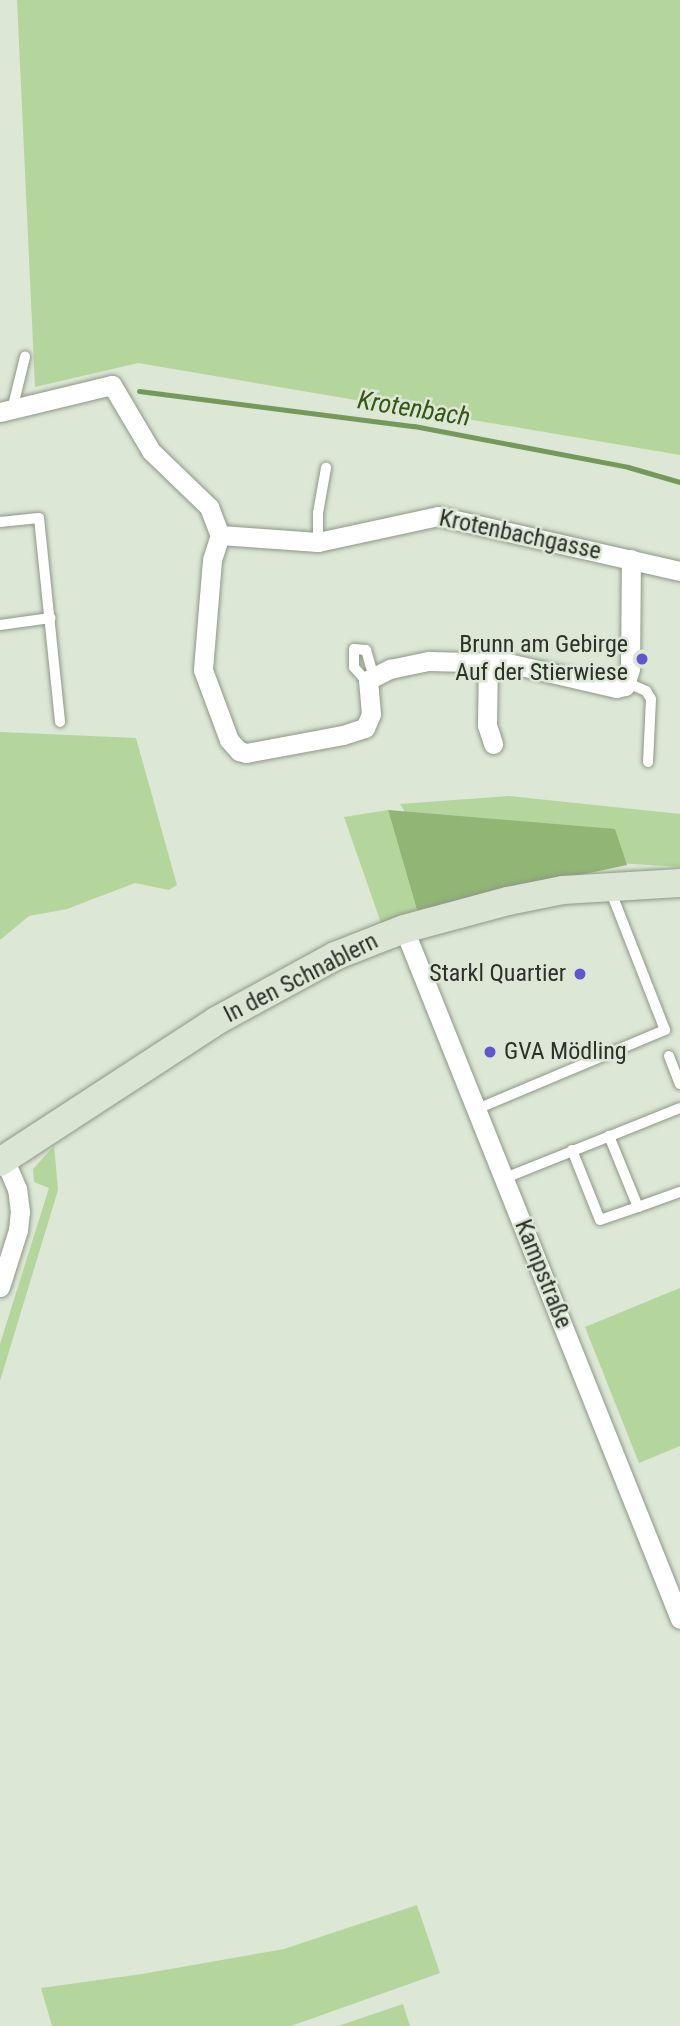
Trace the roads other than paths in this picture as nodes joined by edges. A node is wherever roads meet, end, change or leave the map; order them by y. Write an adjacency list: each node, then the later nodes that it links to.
1 (25, 357): 2 (lane)
2 (6, 411): 5 (street)
3 (326, 468): 6 (lane)
4 (0, 522): 9 (lane)
5 (220, 535): 6 (street, Krotenbachgasse); 11 (street)
6 (318, 542): 7 (street, Krotenbachgasse)
7 (631, 559): 8 (street, Krotenbachgasse); 12 (street)
8 (680, 571)
9 (51, 618): 10 (lane); 13 (lane)
10 (0, 625)
11 (488, 662): 12 (street); 14 (street)
12 (628, 683): 15 (lane)
13 (60, 722)
14 (493, 744)
15 (648, 762)
16 (680, 883): 17 (street, In den Schnablern)
17 (609, 887): 18 (street, In den Schnablern); 22 (lane)
18 (404, 929): 22 (street, Kampstraße); 25 (street, In den Schnablern)
19 (669, 1056): 20 (lane)
20 (680, 1084)
21 (680, 1108): 23 (lane)
22 (477, 1109): 26 (street, Kampstraße)
23 (608, 1136): 24 (lane); 28 (lane)
24 (572, 1150): 26 (lane); 28 (lane)
25 (2, 1160): 29 (street)
26 (505, 1178): 30 (street, Kampstraße)
27 (680, 1192): 28 (lane)
28 (638, 1207)
29 (0, 1287)
30 (680, 1619)

